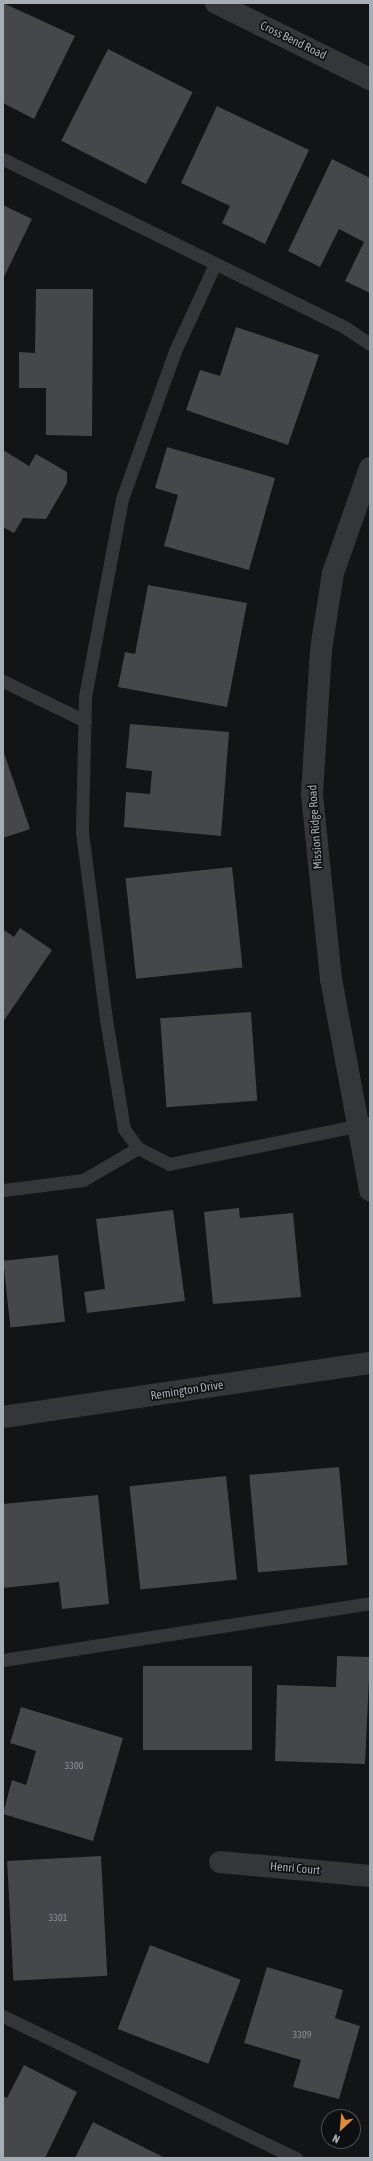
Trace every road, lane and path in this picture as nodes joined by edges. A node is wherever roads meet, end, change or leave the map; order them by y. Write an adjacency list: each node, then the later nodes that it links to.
1 (216, 3): 2 (street, Cross Bend Road)
2 (370, 79)
3 (3, 159): 4 (lane)
4 (215, 264): 5 (lane); 8 (lane)
5 (370, 344)
6 (370, 468): 9 (street, Mission Ridge Road)
7 (3, 681): 8 (lane)
8 (85, 720): 10 (lane)
9 (364, 1124): 10 (lane); 12 (street, Mission Ridge Road)
10 (138, 1148): 11 (lane)
11 (3, 1190)
12 (370, 1190)
13 (370, 1363): 14 (street, Remington Drive)
14 (3, 1416)
15 (370, 1603): 16 (lane)
16 (3, 1660)
17 (220, 1862): 18 (street, Henri Court)
18 (370, 1876)
19 (3, 2016): 20 (lane)
20 (296, 2158)

